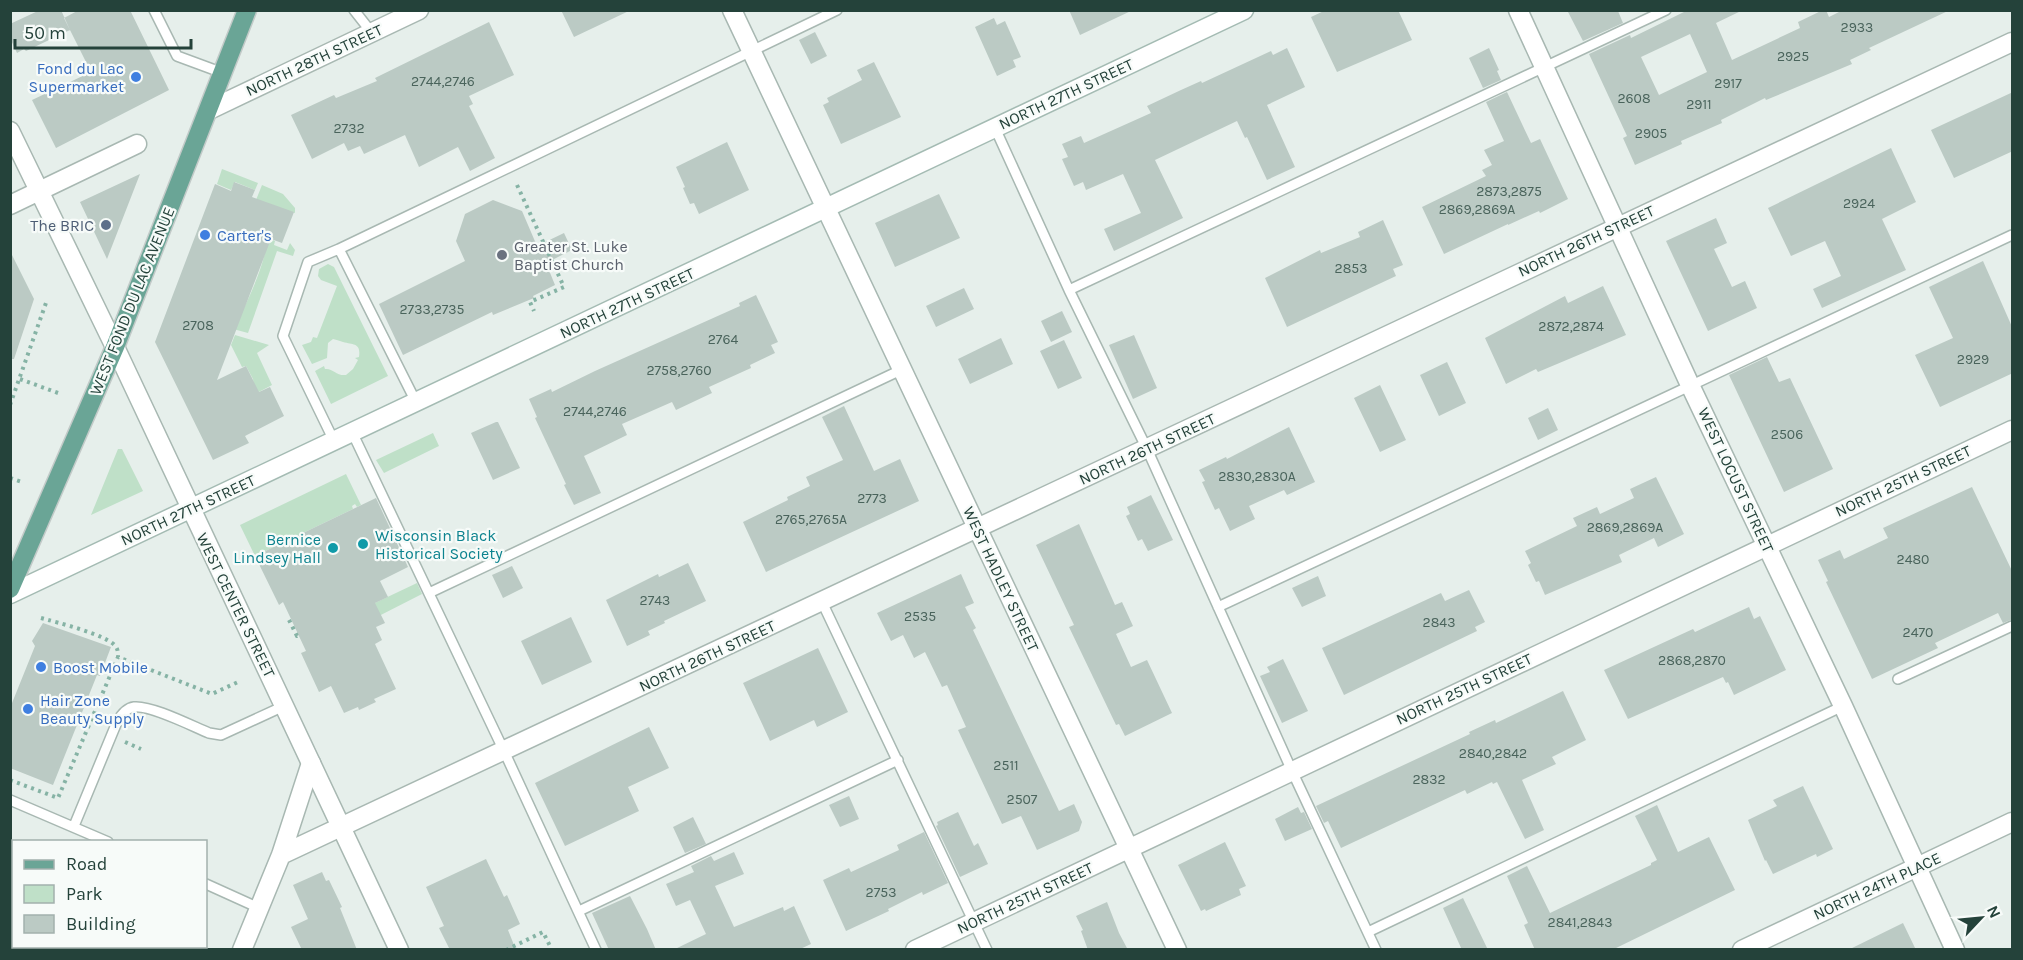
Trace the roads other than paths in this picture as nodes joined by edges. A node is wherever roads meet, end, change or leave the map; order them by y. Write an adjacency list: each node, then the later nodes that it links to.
1 (154, 10): 14 (lane)
2 (247, 10): 14 (main road, WEST FOND DU LAC AVENUE)
3 (354, 10): 10 (lane)
4 (419, 10): 10 (street, NORTH 28TH STREET)
5 (732, 10): 12 (street, WEST HADLEY STREET)
6 (837, 10): 12 (lane)
7 (1244, 10): 16 (street, NORTH 27TH STREET)
8 (1518, 10): 13 (street, WEST LOCUST STREET)
9 (1666, 10): 13 (lane)
10 (372, 33): 15 (street, NORTH 28TH STREET)
11 (2013, 42): 22 (street, NORTH 26TH STREET)
12 (752, 52): 21 (street, WEST HADLEY STREET); 24 (lane)
13 (1545, 68): 22 (street, WEST LOCUST STREET); 25 (lane)
14 (223, 74): 15 (main road, WEST FOND DU LAC AVENUE)
15 (209, 110): 26 (main road, WEST FOND DU LAC AVENUE)
16 (995, 128): 21 (street, NORTH 27TH STREET); 25 (lane)
17 (10, 131): 19 (street, WEST CENTER STREET)
18 (137, 144): 19 (street)
19 (40, 191): 20 (street); 26 (street, WEST CENTER STREET)
20 (10, 205)
21 (827, 208): 27 (street, WEST HADLEY STREET); 29 (street, NORTH 27TH STREET)
22 (1618, 226): 28 (street, WEST LOCUST STREET); 33 (street, NORTH 26TH STREET)
23 (2013, 235): 28 (lane)
24 (339, 249): 29 (lane); 32 (lane)
25 (1069, 290): 33 (lane)
26 (115, 347): 34 (street, WEST CENTER STREET); 37 (main road, WEST FOND DU LAC AVENUE)
27 (903, 369): 35 (street, WEST HADLEY STREET); 38 (lane)
28 (1690, 384): 36 (street, WEST LOCUST STREET); 41 (lane)
29 (416, 402): 31 (street, NORTH 27TH STREET)
30 (2013, 430): 36 (street, NORTH 25TH STREET)
31 (352, 432): 32 (street, NORTH 27TH STREET); 38 (lane)
32 (334, 441): 34 (street, NORTH 27TH STREET)
33 (1147, 449): 35 (street, NORTH 26TH STREET); 41 (lane)
34 (190, 509): 39 (street, NORTH 27TH STREET); 44 (street, WEST CENTER STREET)
35 (977, 529): 40 (street, NORTH 26TH STREET); 55 (street, WEST HADLEY STREET)
36 (1766, 546): 45 (street, WEST LOCUST STREET); 49 (street, NORTH 25TH STREET)
37 (10, 589)
38 (429, 593): 46 (lane)
39 (10, 594)
40 (822, 602): 46 (street, NORTH 26TH STREET); 47 (lane)
41 (1218, 607): 49 (lane)
42 (2013, 626): 43 (lane)
43 (1898, 679)
44 (284, 706): 48 (street, WEST CENTER STREET); 52 (lane)
45 (1843, 706): 57 (street, WEST LOCUST STREET); 62 (lane)
46 (504, 751): 53 (street, NORTH 26TH STREET); 60 (lane)
47 (898, 760): 60 (lane); 61 (lane)
48 (311, 763): 53 (street, WEST CENTER STREET); 56 (street)
49 (1292, 771): 55 (street, NORTH 25TH STREET); 62 (lane)
50 (10, 801): 52 (lane)
51 (2013, 822): 57 (street, NORTH 24TH PLACE)
52 (74, 826): 54 (lane)
53 (340, 828): 56 (street, NORTH 26TH STREET); 64 (street, WEST CENTER STREET)
54 (104, 840)
55 (1129, 849): 61 (street, NORTH 25TH STREET); 68 (street, WEST HADLEY STREET)
56 (281, 855): 59 (street)
57 (1918, 867): 70 (street, NORTH 24TH PLACE); 71 (street, WEST LOCUST STREET)
58 (207, 884): 59 (lane)
59 (259, 908): 63 (street)
60 (579, 911): 65 (lane)
61 (975, 921): 66 (street, NORTH 25TH STREET); 67 (lane)
62 (1368, 932): 69 (lane)
63 (242, 950)
64 (399, 950)
65 (596, 950)
66 (915, 950)
67 (987, 950)
68 (1177, 950)
69 (1376, 950)
70 (1742, 950)
71 (1955, 950)

